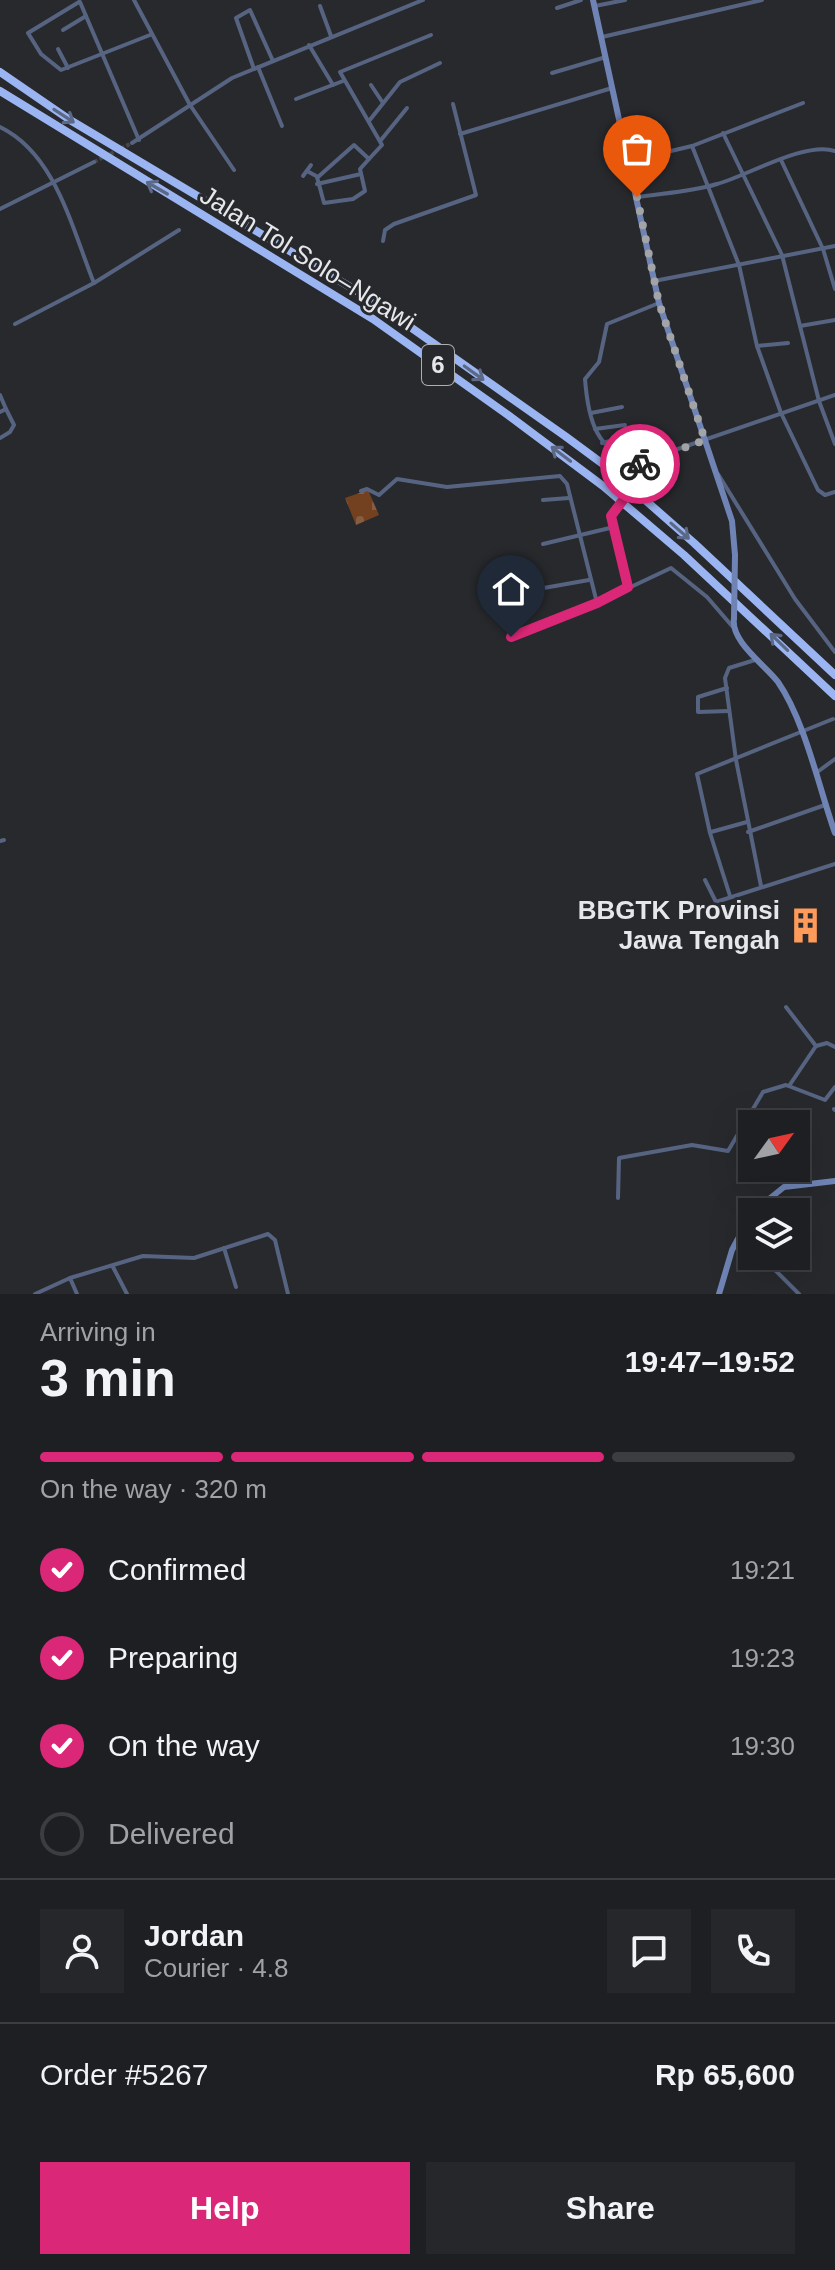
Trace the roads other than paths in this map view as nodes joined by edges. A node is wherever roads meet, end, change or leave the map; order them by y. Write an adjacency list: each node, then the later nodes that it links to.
1 (134, 0): 12 (street)
2 (423, 0): 14 (street)
3 (581, 0): 9 (street)
4 (625, 0): 7 (street)
5 (762, 0): 15 (street)
6 (79, 1): 10 (street); 22 (street)
7 (594, 3): 15 (street)
8 (320, 6): 14 (street)
9 (557, 8)
10 (86, 16): 11 (street); 18 (street)
11 (63, 30)
12 (150, 35): 18 (street); 35 (street)
13 (431, 35): 26 (street)
14 (331, 36): 16 (street)
15 (602, 37): 19 (street)
16 (309, 45): 20 (street); 27 (street)
17 (58, 49): 22 (street)
18 (104, 52): 22 (street); 42 (street)
19 (606, 57): 25 (street); 29 (street)
20 (273, 61): 23 (street); 23 (street)
21 (440, 63): 32 (street)
22 (68, 68)
23 (256, 68): 35 (street); 38 (street)
24 (0, 72): 109 (highway, Jalan Tol Solo–Ngawi / 6, one-way to 109)
25 (552, 73)
26 (343, 81): 27 (street); 37 (street)
27 (333, 85): 31 (street)
28 (371, 85): 32 (street)
29 (612, 88): 41 (street); 49 (street)
30 (0, 91): 111 (highway, Jalan Tol Solo–Ngawi / 6, one-way to 30)
31 (296, 99)
32 (383, 103): 37 (street)
33 (803, 103): 40 (street)
34 (453, 104): 41 (street)
35 (190, 105): 42 (street); 52 (street)
36 (407, 108): 43 (street)
37 (369, 121): 43 (street)
38 (282, 126)
39 (0, 127): 58 (street)
40 (723, 133): 45 (street); 54 (street)
41 (460, 134): 63 (street)
42 (139, 140): 44 (street)
43 (381, 140): 47 (street)
44 (132, 143)
45 (692, 146): 49 (street); 59 (street)
46 (835, 151): 48 (street)
47 (369, 159): 55 (street); 57 (street)
48 (781, 160): 54 (street); 65 (street)
49 (629, 161): 60 (street)
50 (94, 162): 58 (street)
51 (311, 165): 53 (street)
52 (234, 170)
53 (307, 171): 56 (street); 57 (street)
54 (745, 172): 59 (street); 66 (street)
55 (361, 174): 57 (street); 57 (street)
56 (303, 176)
57 (317, 180)
58 (54, 183): 61 (street); 69 (street)
59 (707, 187): 60 (street); 67 (street)
60 (637, 197): 68 (street)
61 (0, 209)
62 (179, 230): 69 (street)
63 (383, 241)
64 (835, 246): 65 (street)
65 (823, 249): 66 (street); 70 (street)
66 (782, 255): 67 (street); 74 (street)
67 (739, 265): 68 (street); 76 (street)
68 (654, 281): 71 (street)
69 (94, 283): 73 (street)
70 (835, 289)
71 (659, 303): 83 (street); 89 (street)
72 (835, 320): 74 (street)
73 (15, 324)
74 (800, 326): 79 (street)
75 (788, 343): 76 (street)
76 (757, 346): 84 (street)
77 (0, 395): 81 (street)
78 (835, 395): 79 (street)
79 (819, 401): 84 (street); 91 (street)
80 (622, 407): 83 (street)
81 (6, 409): 82 (street); 88 (street)
82 (0, 412)
83 (591, 413): 86 (street)
84 (781, 413): 89 (street); 95 (street)
85 (625, 425): 86 (street)
86 (595, 429): 90 (street)
87 (627, 437): 90 (street)
88 (0, 438)
89 (705, 440): 92 (street); 93 (street)
90 (602, 443): 92 (street)
91 (835, 444)
92 (640, 462): 98 (street, bridge)
93 (715, 470): 105 (street, bridge); 107 (street)
94 (361, 491): 96 (street)
95 (835, 492)
96 (569, 498): 97 (street); 99 (street)
97 (543, 500)
98 (614, 527): 99 (street); 102 (street)
99 (579, 538): 100 (street); 101 (street)
100 (543, 544)
101 (589, 580): 103 (street); 104 (street)
102 (628, 587): 104 (street); 105 (street)
103 (538, 589)
104 (597, 603): 106 (street)
105 (733, 622): 108 (street)
106 (511, 637)
107 (835, 652)
108 (759, 659): 110 (street); 114 (street)
109 (835, 675)
110 (727, 688): 112 (street); 112 (street)
111 (835, 696)
112 (729, 711): 116 (street)
113 (833, 719): 114 (street)
114 (802, 735): 116 (street); 117 (street)
115 (835, 759): 117 (street)
116 (736, 760): 119 (street); 121 (street)
117 (814, 774): 118 (street)
118 (825, 805): 120 (street); 122 (street)
119 (747, 822): 120 (street); 121 (street)
120 (748, 832): 125 (street)
121 (710, 833): 126 (street)
122 (835, 833)
123 (835, 864): 125 (street)
124 (705, 880): 126 (street)
125 (761, 886): 126 (street)
126 (730, 896)
127 (786, 1007): 128 (street)
128 (816, 1046): 129 (street); 130 (street)
129 (835, 1047)
130 (789, 1086): 131 (street); 135 (street)
131 (835, 1087)
132 (835, 1181): 134 (street)
133 (807, 1182): 136 (street)
134 (810, 1182)
135 (618, 1198)
136 (769, 1198)
137 (738, 1237): 147 (street)
138 (224, 1248): 139 (street); 142 (street); 146 (street)
139 (113, 1267): 141 (street); 145 (street)
140 (775, 1270): 148 (street)
141 (70, 1278): 143 (street); 144 (street)
142 (236, 1287)
143 (35, 1294)
144 (77, 1294)
145 (127, 1294)
146 (288, 1294)
147 (719, 1294)
148 (799, 1294)

